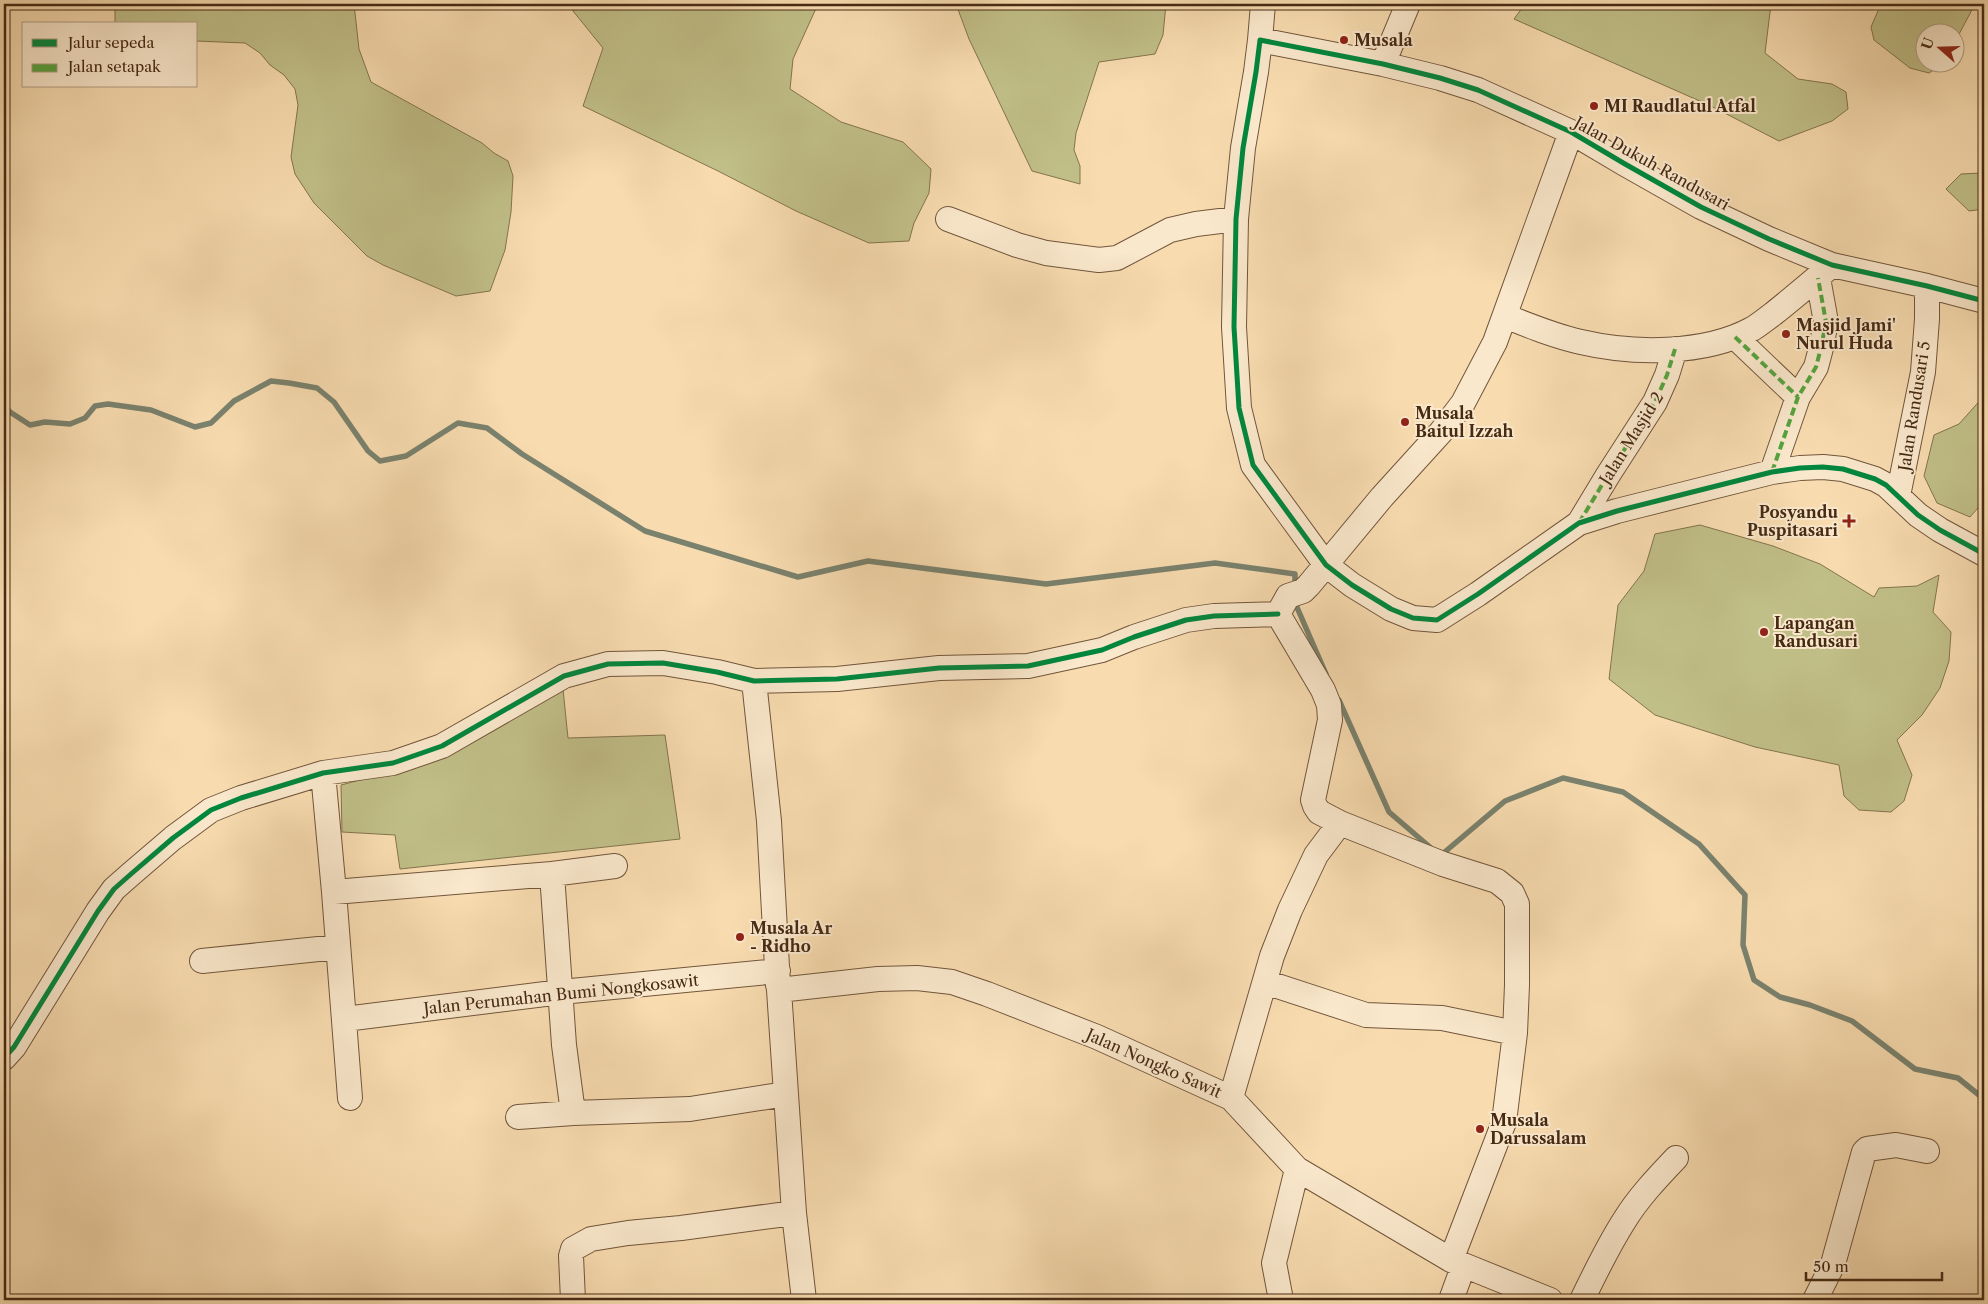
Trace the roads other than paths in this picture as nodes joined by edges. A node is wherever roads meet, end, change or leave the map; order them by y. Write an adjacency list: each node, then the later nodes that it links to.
1 (1263, 4): 3 (street)
2 (1408, 4): 4 (street)
3 (1260, 40): 4 (street, Jalan Dukuh Randusari); 7 (street)
4 (1383, 64): 5 (street, Jalan Dukuh Randusari)
5 (1570, 132): 8 (street, Jalan Dukuh Randusari); 11 (street, Jalan Dukuh Randusari)
6 (948, 219): 7 (street)
7 (1236, 219): 19 (street)
8 (1825, 272): 9 (street, Jalan Dukuh Randusari); 12 (street); 14 (street)
9 (1927, 286): 10 (street, Jalan Dukuh Randusari); 16 (street, Jalan Randusari 5)
10 (1984, 301)
11 (1505, 316): 13 (street); 19 (street, Jalan Dukuh Randusari)
12 (1735, 337): 13 (street); 14 (street)
13 (1675, 349): 17 (street, Jalan Masjid 2)
14 (1798, 398): 15 (street)
15 (1772, 472): 16 (street); 17 (street)
16 (1898, 496): 18 (street)
17 (1579, 523): 19 (street)
18 (1984, 554)
19 (1326, 565): 20 (street, Jalan Dukuh Randusari)
20 (1290, 600): 21 (street); 23 (street)
21 (754, 681): 22 (street); 29 (street)
22 (323, 773): 26 (street); 35 (street)
23 (1340, 823): 30 (street); 34 (street)
24 (615, 866): 25 (street)
25 (552, 874): 26 (street); 31 (street)
26 (334, 892): 27 (street)
27 (338, 947): 28 (street); 33 (street)
28 (202, 962)
29 (778, 980): 31 (street, Jalan Perumahan Bumi Nongkosawit); 32 (street, Jalan Perumahan Bumi Nongkosawit); 36 (street)
30 (1265, 982): 34 (street); 38 (street)
31 (561, 992): 33 (street, Jalan Perumahan Bumi Nongkosawit); 39 (street)
32 (987, 994): 38 (street, Jalan Nongko Sawit)
33 (344, 1019): 37 (street)
34 (1515, 1033): 45 (street)
35 (4, 1058)
36 (786, 1094): 39 (street); 44 (street)
37 (350, 1098)
38 (1231, 1098): 43 (street, Jalan Nongko Sawit)
39 (573, 1113): 40 (street)
40 (518, 1117)
41 (1927, 1151): 52 (street)
42 (1676, 1158): 51 (street)
43 (1297, 1169): 45 (street, Jalan Nongko Sawit); 48 (street)
44 (794, 1213): 46 (street); 47 (street)
45 (1457, 1264): 49 (street); 50 (street, Jalan Nongko Sawit)
46 (573, 1300)
47 (804, 1300)
48 (1281, 1300)
49 (1451, 1300)
50 (1550, 1300)
51 (1582, 1300)
52 (1815, 1300)

